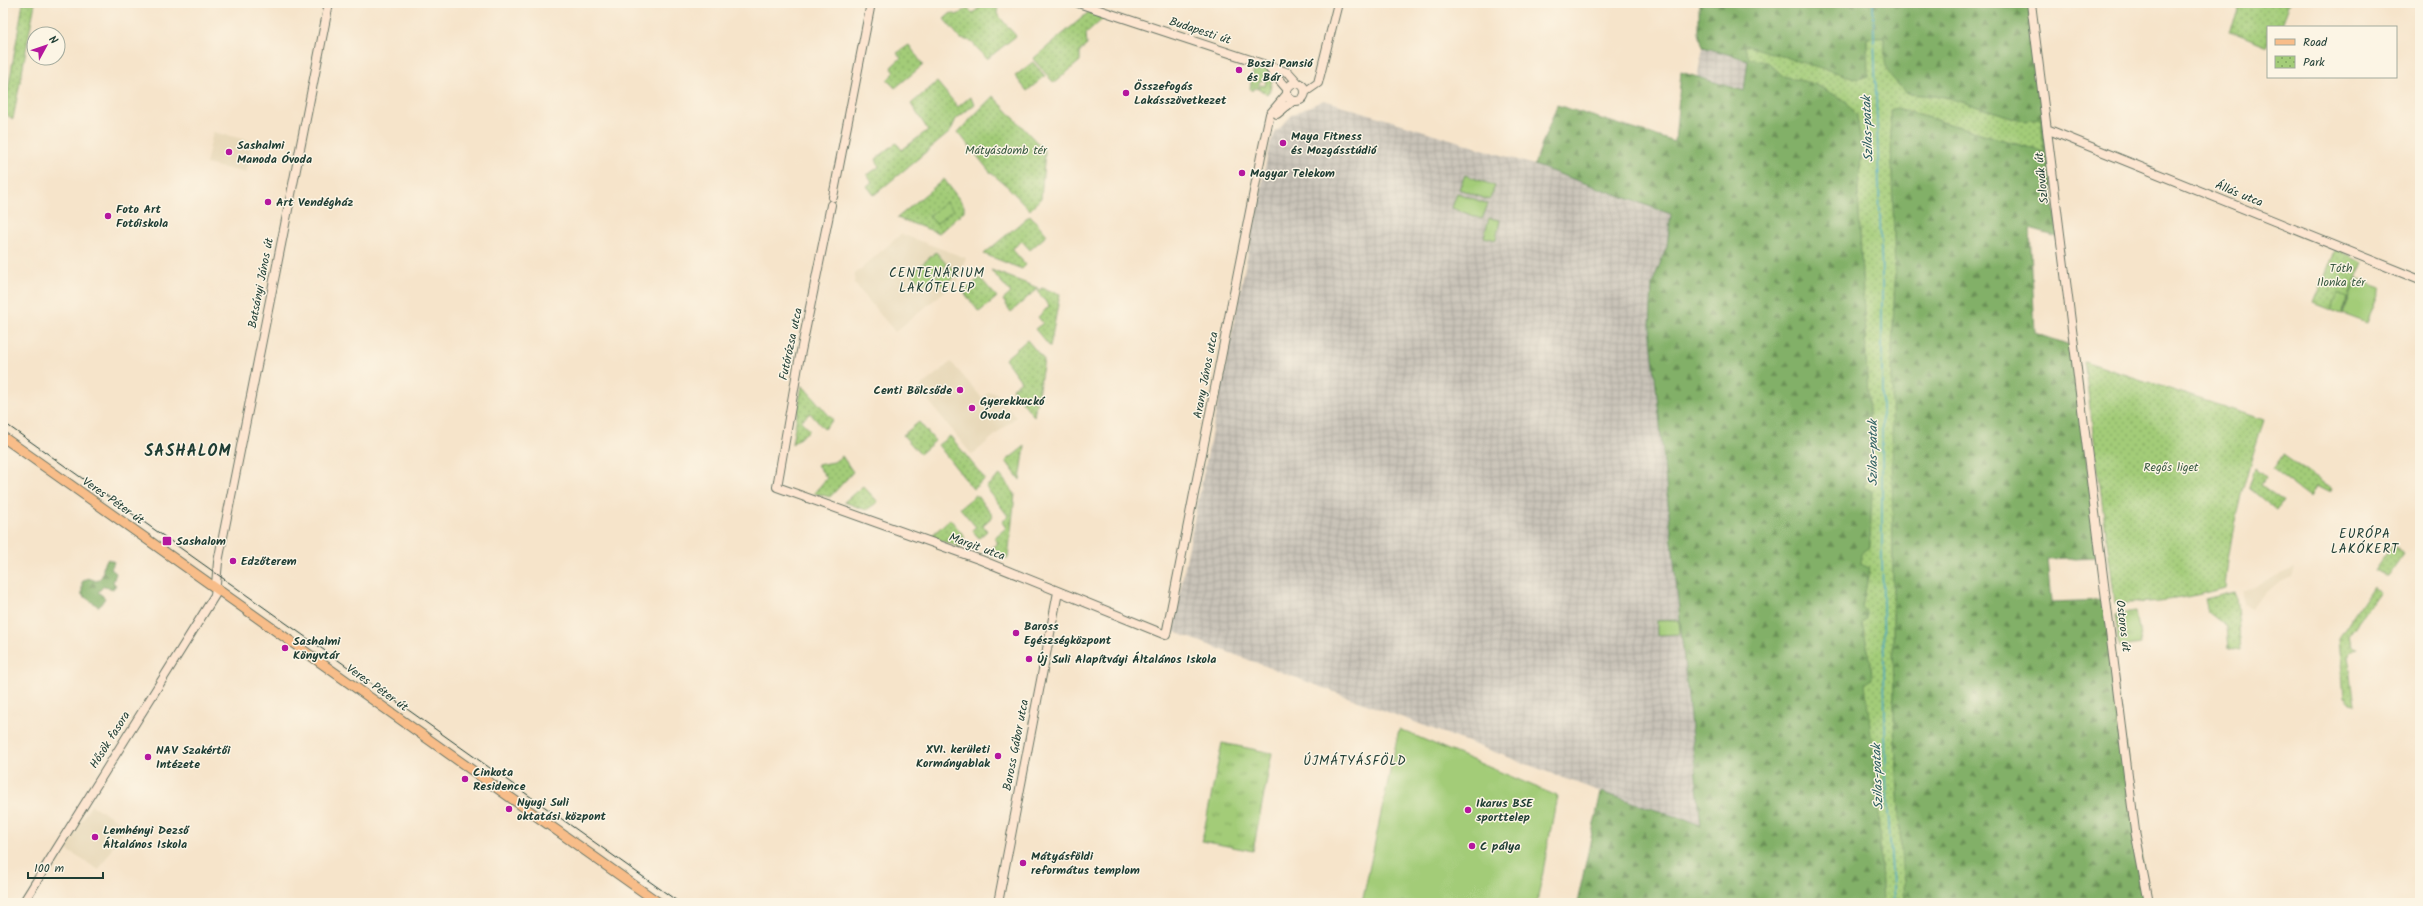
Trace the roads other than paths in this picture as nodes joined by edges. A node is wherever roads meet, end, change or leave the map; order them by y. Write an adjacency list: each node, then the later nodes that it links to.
1 (329, 3): 14 (street, Batsányi János út)
2 (871, 3): 13 (street, Futórózsa utca)
3 (1078, 3): 6 (street, Budapesti út)
4 (1338, 3): 7 (street)
5 (2031, 3): 9 (street, Szlovák út)
6 (1268, 67): 7 (street, Budapesti út); 8 (street)
7 (1302, 87): 8 (street); 8 (street)
8 (1289, 95): 16 (street, Arany János utca)
9 (2049, 130): 10 (street, Állás utca); 11 (street, Szlovák út)
10 (2420, 280)
11 (2075, 351): 20 (street, Ostoros út)
12 (3, 437): 14 (main road, Veres Péter út)
13 (777, 487): 15 (street, Margit utca)
14 (216, 589): 17 (street, Hősök fasora); 18 (main road, Veres Péter út)
15 (1058, 592): 16 (street, Margit utca); 19 (street, Baross Gábor utca)
16 (1166, 635)
17 (23, 903)
18 (659, 903)
19 (998, 903)
20 (2149, 903)

